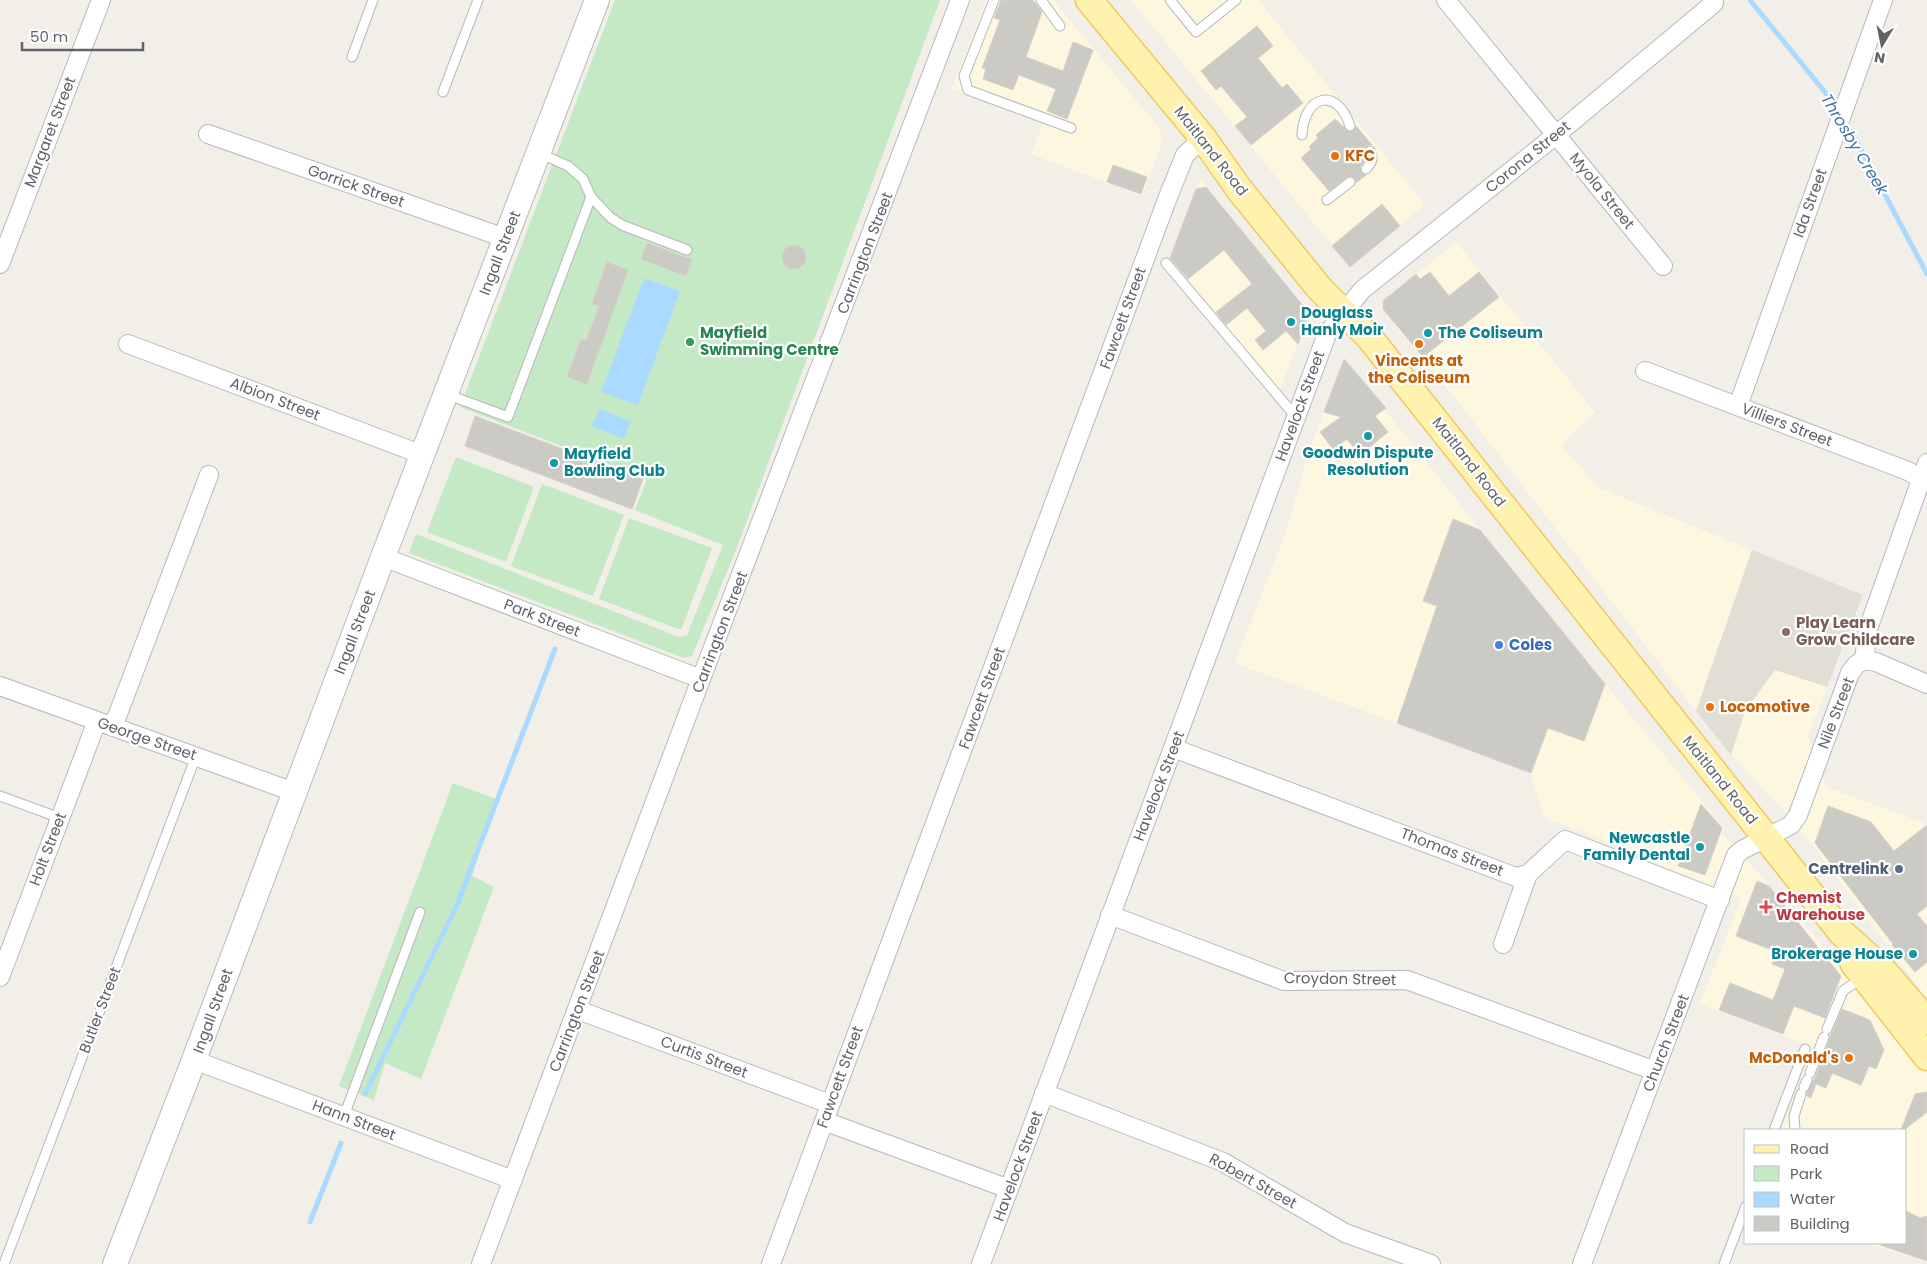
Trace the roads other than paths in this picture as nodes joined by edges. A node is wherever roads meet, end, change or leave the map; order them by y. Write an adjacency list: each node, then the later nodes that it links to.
1 (101, 0): 32 (street, Margaret Street)
2 (373, 0): 15 (lane)
3 (478, 0): 16 (lane)
4 (596, 0): 24 (main road, Ingall Street)
5 (960, 0): 45 (street, Carrington Street)
6 (994, 0): 18 (lane)
7 (1041, 0): 14 (lane)
8 (1089, 0): 22 (main road, Maitland Road)
9 (1170, 0): 10 (lane)
10 (1236, 0)
11 (1446, 0): 21 (street, Myola Street)
12 (1883, 0): 38 (street, Ida Street)
13 (1714, 3): 21 (street, Corona Street)
14 (1060, 26)
15 (352, 56)
16 (443, 92)
17 (1350, 126): 20 (lane)
18 (1071, 128)
19 (208, 134): 29 (street, Gorrick Street)
20 (1302, 135)
21 (1556, 135): 33 (street, Myola Street); 34 (street, Corona Street)
22 (1203, 138): 34 (main road, Maitland Road); 70 (street, Fawcett Street)
23 (1370, 151): 25 (lane)
24 (538, 153): 27 (lane); 29 (main road, Ingall Street)
25 (1366, 169)
26 (1350, 182): 28 (lane)
27 (591, 197): 30 (lane); 37 (lane)
28 (1327, 200)
29 (505, 238): 37 (main road, Ingall Street)
30 (687, 250)
31 (1166, 262): 39 (lane)
32 (0, 264)
33 (1663, 266)
34 (1344, 312): 39 (street, Havelock Street); 54 (main road, Maitland Road)
35 (128, 344): 40 (street, Albion Street)
36 (1645, 371): 38 (street, Villiers Street)
37 (446, 394): 40 (main road, Ingall Street)
38 (1738, 406): 41 (street, Villiers Street)
39 (1296, 418): 49 (street, Havelock Street)
40 (423, 455): 43 (main road, Ingall Street)
41 (1925, 474): 44 (street, Nile Street)
42 (209, 475): 48 (street, Holt Street)
43 (383, 557): 45 (street, Park Street); 51 (main road, Ingall Street)
44 (1864, 660): 46 (street); 54 (street, Nile Street)
45 (701, 679): 63 (street, Carrington Street)
46 (1927, 684)
47 (0, 686): 48 (street, George Street)
48 (105, 724): 50 (street, George Street); 53 (street, Holt Street)
49 (1173, 748): 55 (street, Thomas Street); 58 (street, Havelock Street)
50 (196, 756): 51 (street, George Street); 77 (lane, Butler Street)
51 (294, 792): 67 (main road, Ingall Street)
52 (0, 796): 53 (lane)
53 (60, 818): 61 (street, Holt Street)
54 (1766, 837): 56 (street, Church Street); 59 (main road, Maitland Road)
55 (1528, 874): 56 (street); 60 (street)
56 (1720, 900): 68 (street, Church Street)
57 (420, 912): 71 (lane)
58 (1110, 915): 68 (street, Croydon Street); 69 (street, Havelock Street)
59 (1841, 932): 62 (main road, Maitland Road); 64 (main road, Maitland Road)
60 (1503, 944)
61 (0, 977)
62 (1864, 977): 66 (main road, Maitland Road); 72 (lane)
63 (578, 1010): 70 (street, Curtis Street); 74 (street, Carrington Street)
64 (1927, 1021)
65 (1805, 1049): 73 (lane)
66 (1927, 1057)
67 (194, 1060): 71 (street, Hann Street); 78 (main road, Ingall Street)
68 (1655, 1071): 83 (street, Church Street)
69 (1044, 1092): 75 (street, Havelock Street); 82 (street, Robert Street)
70 (827, 1112): 75 (street, Curtis Street); 80 (street, Fawcett Street)
71 (344, 1116): 74 (street, Hann Street)
72 (1793, 1128)
73 (1774, 1129)
74 (513, 1180): 79 (street, Carrington Street)
75 (1009, 1188): 81 (street, Havelock Street)
76 (1744, 1211): 84 (lane)
77 (4, 1264)
78 (115, 1264)
79 (481, 1264)
80 (771, 1264)
81 (981, 1264)
82 (1431, 1264)
83 (1582, 1264)
84 (1724, 1264)

